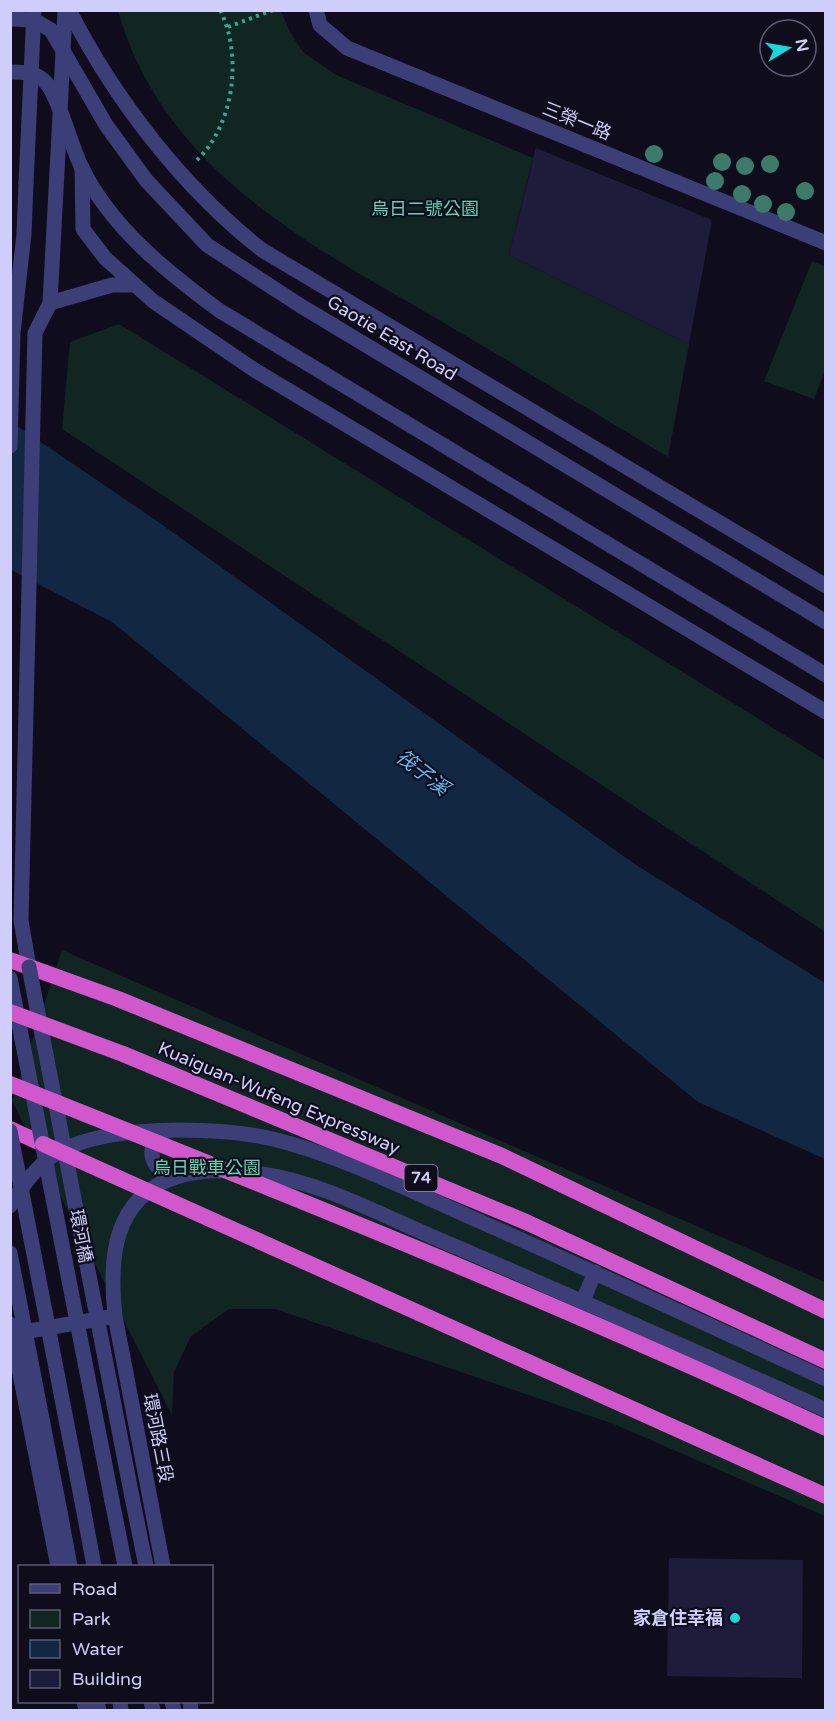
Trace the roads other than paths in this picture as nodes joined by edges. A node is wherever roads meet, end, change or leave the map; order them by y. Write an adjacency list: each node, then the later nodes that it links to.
1 (67, 10): 5 (street); 14 (street, Gaotie East Road)
2 (34, 15): 4 (street); 5 (street, Gaotie East Road); 7 (street)
3 (318, 18): 10 (street, 三榮一路)
4 (10, 19)
5 (63, 47): 8 (street); 15 (street, Gaotie East Road)
6 (10, 72): 7 (street)
7 (31, 73): 8 (street); 13 (street)
8 (60, 115): 9 (street); 12 (street)
9 (82, 168): 11 (street); 16 (street)
10 (825, 243)
11 (132, 285): 12 (street); 17 (street)
12 (50, 303): 19 (street)
13 (10, 446)
14 (825, 586)
15 (825, 622)
16 (825, 675)
17 (825, 712)
18 (10, 960): 19 (highway)
19 (29, 967): 26 (street, bridge); 32 (highway)
20 (10, 978): 25 (street, 環河橋, bridge)
21 (10, 1012): 35 (highway, Kuaiguan-Wufeng Expressway / 74, bridge)
22 (10, 1084): 38 (highway, bridge)
23 (10, 1130): 25 (highway); 42 (street, bridge)
24 (170, 1130): 27 (street); 28 (street); 30 (street)
25 (43, 1144): 26 (highway, bridge); 43 (street, 環河橋, bridge)
26 (65, 1154): 39 (highway, bridge); 44 (street, bridge)
27 (176, 1177): 31 (street, 環河路三段); 33 (street, 環河路三段)
28 (10, 1206)
29 (10, 1253): 41 (street, bridge)
30 (595, 1272): 31 (street); 36 (street)
31 (583, 1300): 37 (street, 環河路三段)
32 (825, 1311)
33 (115, 1316): 34 (street); 45 (street, 環河路三段)
34 (11, 1329): 40 (street)
35 (825, 1361)
36 (825, 1379)
37 (825, 1410)
38 (825, 1428)
39 (825, 1496)
40 (58, 1565)
41 (70, 1565)
42 (94, 1565)
43 (125, 1565)
44 (146, 1565)
45 (164, 1565)

